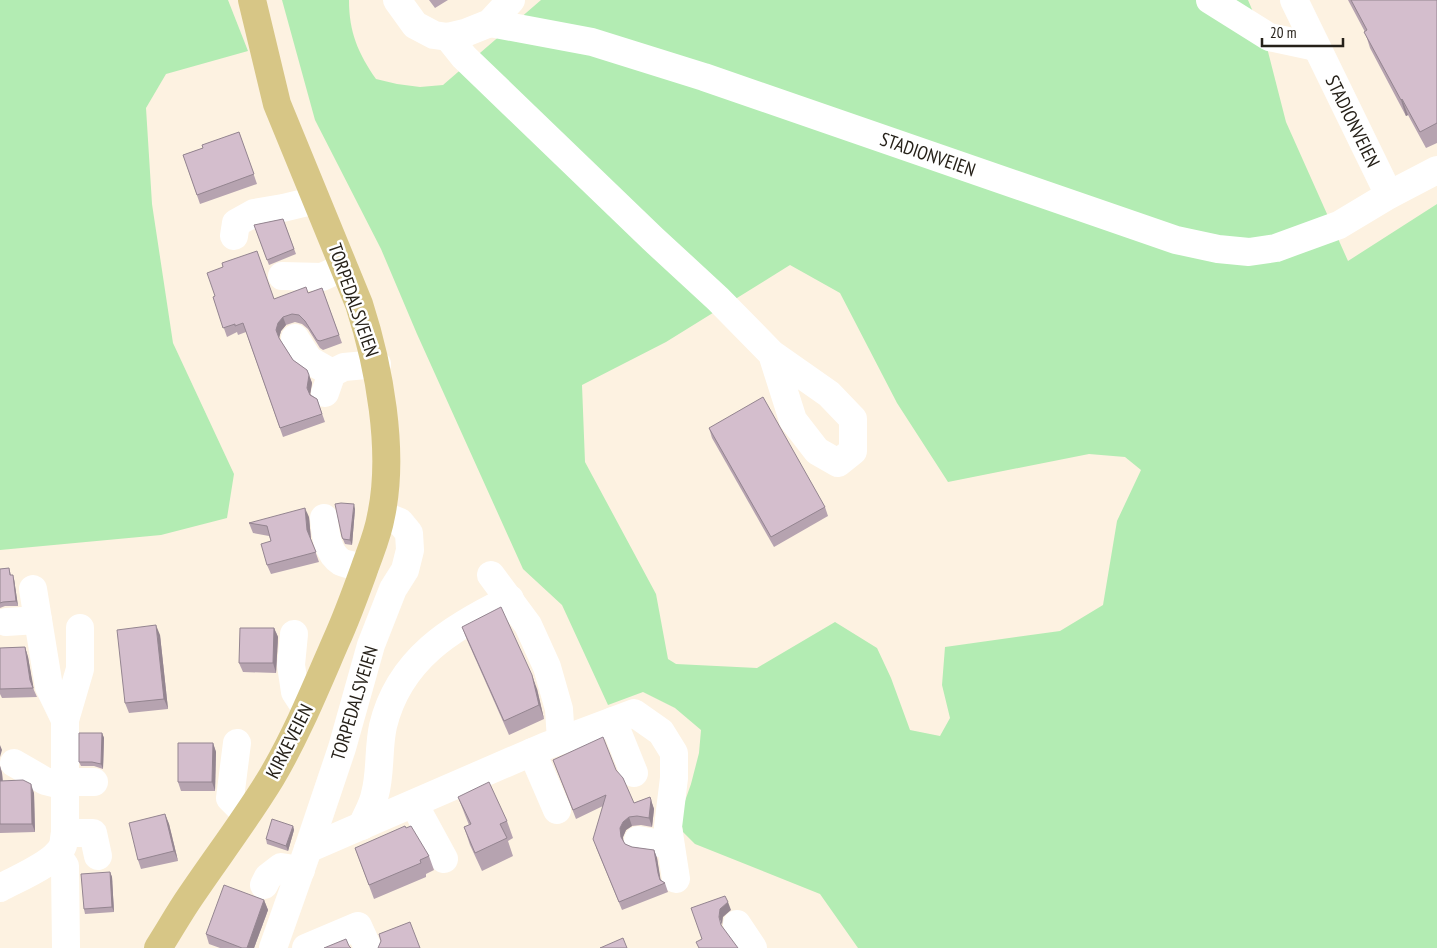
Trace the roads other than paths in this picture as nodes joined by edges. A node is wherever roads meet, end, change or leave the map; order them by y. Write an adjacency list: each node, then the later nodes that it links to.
1 (252, 0): 11 (main road, TORPEDALSVEIEN)
2 (397, 0): 7 (street)
3 (511, 0): 6 (street)
4 (1210, 0): 8 (street)
5 (1294, 0): 8 (street, STADIONVEIEN)
6 (490, 23): 7 (street); 10 (street, STADIONVEIEN)
7 (448, 38): 16 (street)
8 (1316, 47): 10 (street, STADIONVEIEN)
9 (1437, 170): 10 (street, STADIONVEIEN)
10 (1389, 195)
11 (316, 200): 12 (street); 13 (main road, TORPEDALSVEIEN)
12 (234, 236)
13 (344, 267): 14 (street); 17 (main road, TORPEDALSVEIEN)
14 (282, 276)
15 (295, 338): 17 (street)
16 (772, 354)
17 (376, 364): 18 (main road, TORPEDALSVEIEN)
18 (382, 515): 20 (main road, KIRKEVEIEN); 46 (street, TORPEDALSVEIEN)
19 (324, 518): 20 (street)
20 (365, 568): 28 (main road, KIRKEVEIEN)
21 (491, 575): 23 (street)
22 (33, 589): 24 (street)
23 (510, 599): 31 (street); 41 (street)
24 (38, 620): 25 (street); 30 (street)
25 (6, 622)
26 (80, 628): 30 (street)
27 (294, 634): 28 (street)
28 (306, 709): 40 (main road, KIRKEVEIEN)
29 (624, 717): 31 (street); 35 (street); 43 (street)
30 (66, 720): 37 (street)
31 (561, 740): 33 (street)
32 (236, 744): 40 (street)
33 (532, 752): 38 (street); 39 (street)
34 (14, 763): 37 (street)
35 (634, 773)
36 (94, 782): 37 (street)
37 (65, 784): 44 (street)
38 (414, 804): 41 (street); 47 (street)
39 (556, 810)
40 (248, 815): 53 (main road, KIRKEVEIEN)
41 (362, 826): 46 (street)
42 (638, 840): 43 (street)
43 (669, 840): 48 (street)
44 (61, 844): 45 (street); 50 (street); 52 (street)
45 (98, 856)
46 (304, 859): 49 (street); 54 (street, TORPEDALSVEIEN)
47 (444, 859)
48 (676, 879)
49 (264, 885)
50 (0, 888)
51 (737, 924): 57 (street)
52 (66, 948)
53 (158, 948)
54 (273, 948)
55 (306, 948): 56 (street)
56 (368, 948)
57 (753, 948)

